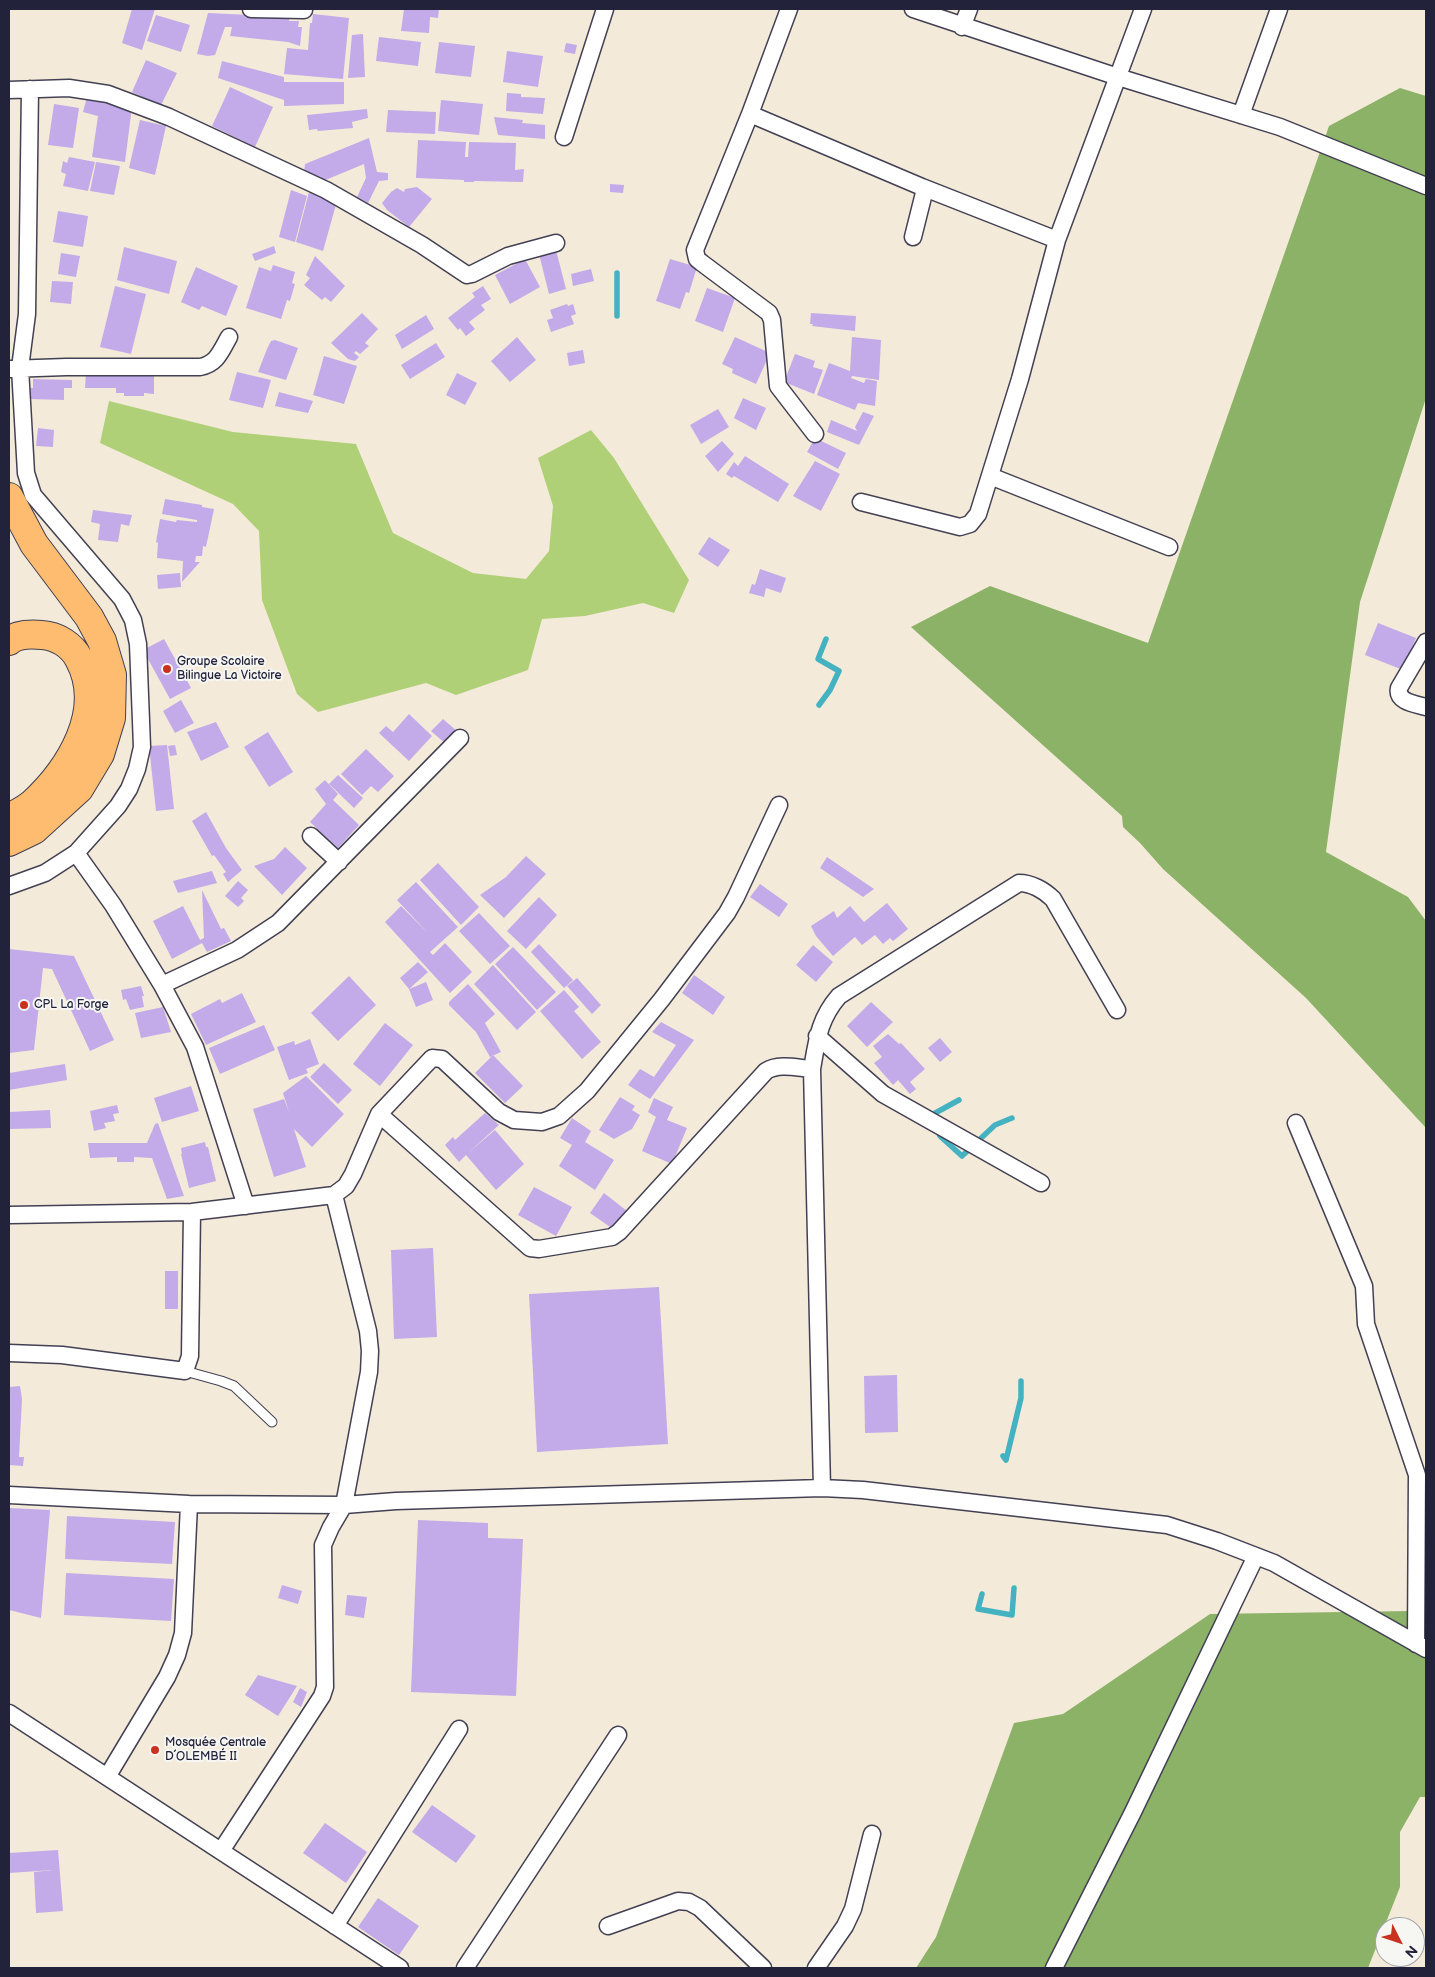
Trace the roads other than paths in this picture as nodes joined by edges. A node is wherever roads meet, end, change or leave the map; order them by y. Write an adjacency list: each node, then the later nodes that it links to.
1 (251, 9): 8 (street)
2 (605, 9): 15 (street)
3 (789, 9): 13 (street)
4 (913, 9): 9 (street)
5 (968, 9): 9 (street)
6 (1143, 9): 10 (street)
7 (1279, 9): 14 (street)
8 (304, 10)
9 (962, 26): 10 (street)
10 (1118, 77): 14 (street); 19 (street)
11 (30, 89): 12 (street); 20 (street); 22 (street)
12 (9, 90)
13 (750, 114): 17 (street); 23 (street)
14 (1240, 115): 16 (street)
15 (564, 137)
16 (1426, 186)
17 (922, 187): 18 (street); 19 (street)
18 (912, 238)
19 (1057, 240): 24 (street)
20 (556, 243)
21 (229, 337): 22 (street)
22 (14, 369): 36 (street)
23 (815, 434)
24 (990, 476): 26 (street); 27 (street)
25 (9, 497): 35 (highway)
26 (860, 502)
27 (1169, 547)
28 (9, 641): 33 (highway)
29 (1426, 642): 30 (street)
30 (1426, 707)
31 (460, 738): 37 (street)
32 (779, 806): 43 (street)
33 (9, 818)
34 (311, 836): 37 (street)
35 (9, 842)
36 (76, 853): 38 (street); 39 (street)
37 (339, 862): 39 (street)
38 (9, 886)
39 (162, 985): 47 (street)
40 (1117, 1010): 41 (street)
41 (818, 1036): 42 (street); 45 (street)
42 (812, 1069): 43 (street); 53 (street)
43 (379, 1114): 46 (street)
44 (1296, 1123): 58 (street)
45 (1041, 1183)
46 (334, 1195): 47 (street); 56 (street)
47 (246, 1206): 48 (street)
48 (192, 1212): 49 (street); 51 (street)
49 (9, 1215)
50 (9, 1353): 51 (street)
51 (185, 1371): 52 (lane)
52 (272, 1422)
53 (822, 1488): 56 (street); 57 (street)
54 (9, 1495): 55 (street)
55 (188, 1504): 56 (street); 62 (street)
56 (344, 1505): 64 (street)
57 (1256, 1556): 58 (street); 71 (street)
58 (1421, 1646)
59 (9, 1713): 62 (street)
60 (459, 1729): 65 (street)
61 (618, 1735): 68 (street)
62 (107, 1777): 64 (street)
63 (872, 1834): 70 (street)
64 (221, 1851): 65 (street)
65 (335, 1926): 67 (street)
66 (608, 1926): 69 (street)
67 (400, 1968)
68 (465, 1968)
69 (763, 1968)
70 (816, 1968)
71 (1054, 1968)

